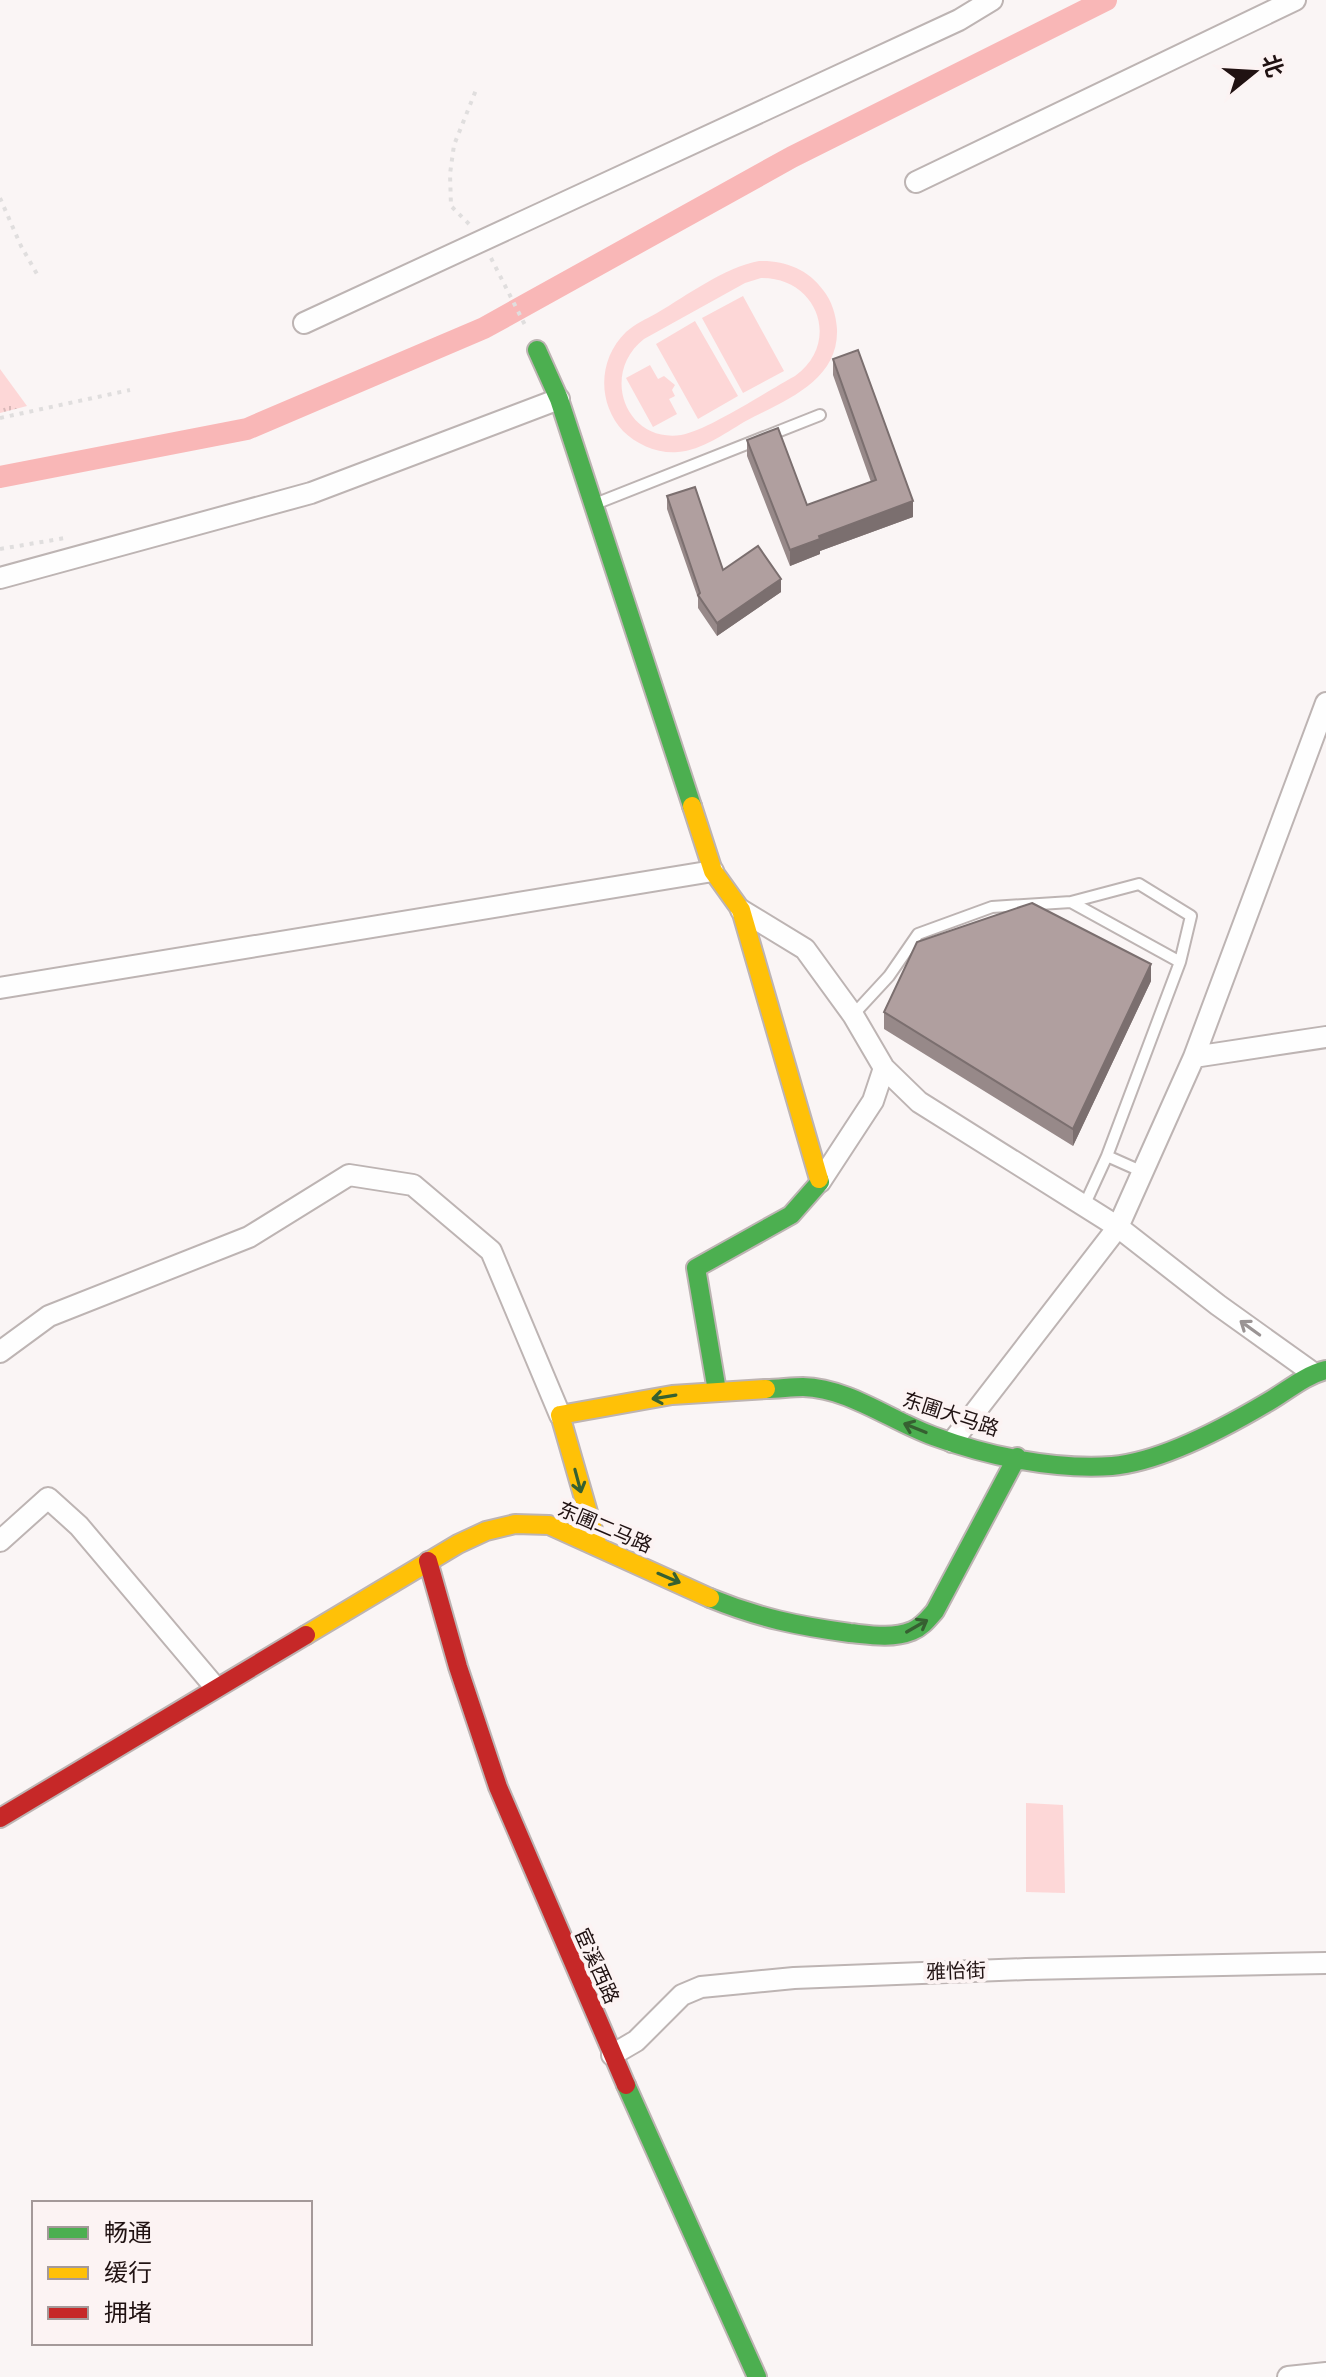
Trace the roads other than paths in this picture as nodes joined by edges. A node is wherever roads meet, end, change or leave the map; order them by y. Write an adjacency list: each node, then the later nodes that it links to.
1 (992, 0): 4 (street)
2 (1295, 0): 3 (street)
3 (916, 182)
4 (304, 323)
5 (537, 350): 6 (street)
6 (559, 399): 8 (street); 9 (street)
7 (820, 415): 8 (lane)
8 (593, 505): 11 (street)
9 (0, 578)
10 (1326, 703): 18 (street)
11 (713, 871): 13 (street); 15 (street)
12 (1071, 902): 14 (lane); 14 (lane); 16 (lane)
13 (741, 910): 16 (street); 22 (street)
14 (1180, 962): 20 (lane)
15 (0, 988)
16 (853, 1015): 19 (street)
17 (1326, 1037): 18 (street)
18 (1194, 1057): 21 (street)
19 (884, 1068): 22 (street); 23 (street)
20 (1107, 1156): 21 (lane); 23 (lane)
21 (1143, 1172): 24 (street)
22 (820, 1182): 27 (street)
23 (1084, 1206): 24 (street)
24 (1118, 1227): 26 (street, one-way to 24); 29 (street)
25 (0, 1352): 28 (street)
26 (1322, 1375): 30 (street, 东圃大马路)
27 (717, 1391): 28 (street, 东圃大马路, one-way to 28); 29 (street, 东圃大马路, one-way to 27)
28 (560, 1415): 32 (street, one-way to 32)
29 (952, 1442): 30 (street, 东圃大马路)
30 (1017, 1457): 32 (street, 东圃二马路, one-way to 30)
31 (0, 1541): 34 (street)
32 (598, 1547): 33 (street, 东圃二马路)
33 (428, 1561): 34 (street, 东圃二马路); 37 (street, 宦溪西路)
34 (215, 1687): 35 (street, 东圃二马路)
35 (0, 1818)
36 (1326, 1963): 37 (street, 雅怡街)
37 (612, 2055): 39 (street, 宦溪西路)
38 (1326, 2373): 40 (street)
39 (757, 2377)
40 (1288, 2377)

